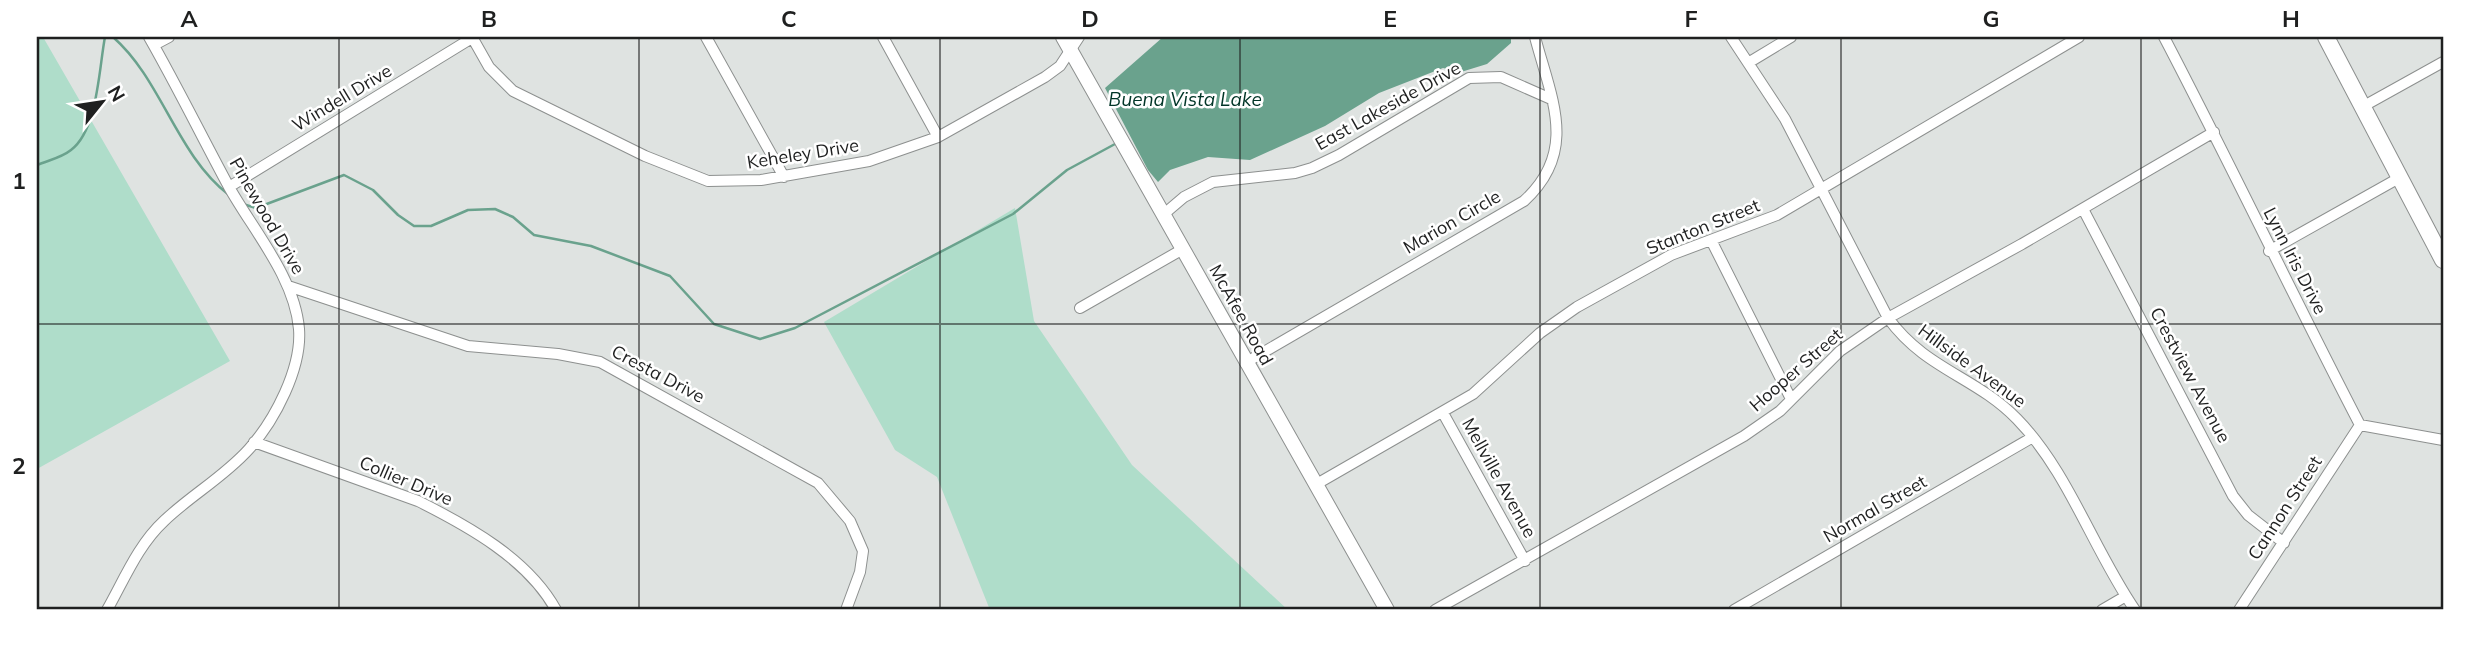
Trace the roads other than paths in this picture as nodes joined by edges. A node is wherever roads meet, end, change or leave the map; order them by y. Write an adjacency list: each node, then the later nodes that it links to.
1 (169, 37): 12 (street)
2 (706, 37): 19 (street)
3 (883, 37): 18 (street)
4 (1535, 37): 15 (street, Marion Circle)
5 (1731, 37): 14 (street, Hillside Avenue)
6 (1791, 37): 14 (street)
7 (2079, 37): 22 (street, Stanton Street)
8 (2164, 37): 17 (street, Lynn Iris Drive)
9 (2326, 37): 16 (main road)
10 (472, 38): 19 (street, Keheley Drive); 21 (street, Windell Drive)
11 (1070, 40): 18 (street, Keheley Drive); 24 (street, McAfee Road)
12 (151, 41): 21 (street, Pinewood Drive)
13 (2443, 62): 16 (street)
14 (1748, 63): 22 (street, Hillside Avenue)
15 (1551, 99): 24 (street, East Lakeside Drive); 32 (street, Marion Circle)
16 (2362, 107): 20 (main road)
17 (2214, 132): 23 (street, Hooper Street); 27 (street, Lynn Iris Drive)
18 (938, 137): 19 (street, Keheley Drive)
19 (784, 177)
20 (2399, 178): 27 (street); 28 (main road)
21 (229, 187): 29 (street, Pinewood Drive)
22 (1823, 188): 25 (street, Stanton Street); 31 (street, Hillside Avenue)
23 (2083, 209): 31 (street, Hooper Street); 40 (street, Crestview Avenue)
24 (1164, 214): 26 (street, McAfee Road)
25 (1711, 240): 33 (street); 34 (street, Stanton Street)
26 (1183, 249): 30 (street); 32 (street, McAfee Road)
27 (2269, 251): 35 (street, Lynn Iris Drive)
28 (2443, 260)
29 (288, 286): 38 (street, Pinewood Drive); 45 (street, Cresta Drive)
30 (1080, 308)
31 (1888, 318): 33 (street, Hooper Street); 36 (street, Hillside Avenue)
32 (1245, 363): 39 (street, McAfee Road)
33 (1791, 399): 41 (street, Hooper Street)
34 (1443, 413): 39 (street, Stanton Street); 41 (street, Mellville Avenue)
35 (2360, 425): 37 (street); 40 (street, Cannon Street)
36 (2033, 437): 42 (street, Hillside Avenue); 48 (street, Normal Street)
37 (2443, 440)
38 (254, 442): 43 (street, Pinewood Drive); 44 (street, Collier Drive)
39 (1315, 485): 46 (street, McAfee Road)
40 (2284, 543): 51 (street, Cannon Street)
41 (1525, 561): 47 (street, Hooper Street)
42 (2126, 596): 49 (street); 50 (street, Hillside Avenue)
43 (107, 610)
44 (556, 610)
45 (846, 610)
46 (1387, 610)
47 (1435, 610)
48 (1734, 610)
49 (2102, 610)
50 (2135, 610)
51 (2239, 610)

